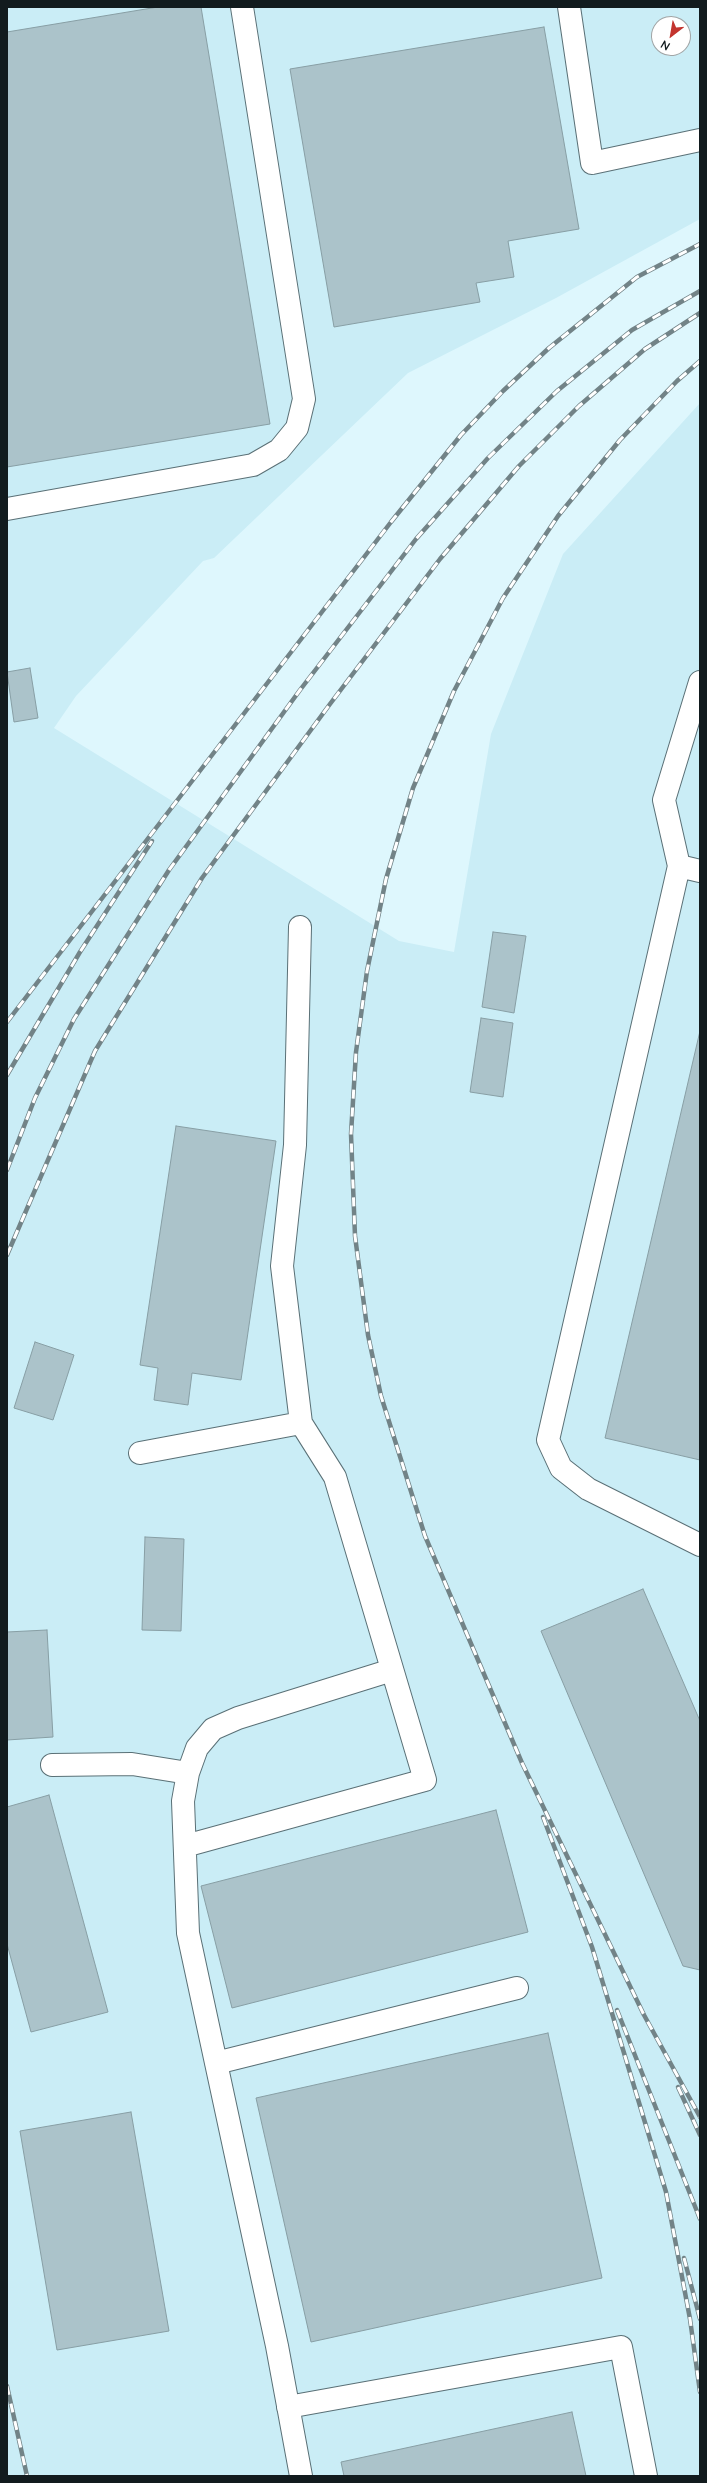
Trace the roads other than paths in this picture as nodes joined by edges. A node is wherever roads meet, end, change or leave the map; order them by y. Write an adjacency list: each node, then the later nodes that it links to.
1 (242, 7): 4 (lane)
2 (569, 7): 3 (lane)
3 (700, 140)
4 (7, 509)
5 (700, 682): 6 (lane)
6 (679, 866): 7 (lane); 11 (lane)
7 (700, 871)
8 (300, 927): 9 (lane)
9 (301, 1423): 10 (lane); 12 (lane)
10 (140, 1453)
11 (700, 1545)
12 (392, 1670): 14 (lane); 15 (lane)
13 (52, 1765): 14 (lane)
14 (188, 1773): 15 (lane)
15 (185, 1846): 17 (lane)
16 (517, 1988): 17 (lane)
17 (216, 2063): 18 (lane)
18 (288, 2407): 19 (lane); 20 (lane)
19 (301, 2476)
20 (646, 2476)

